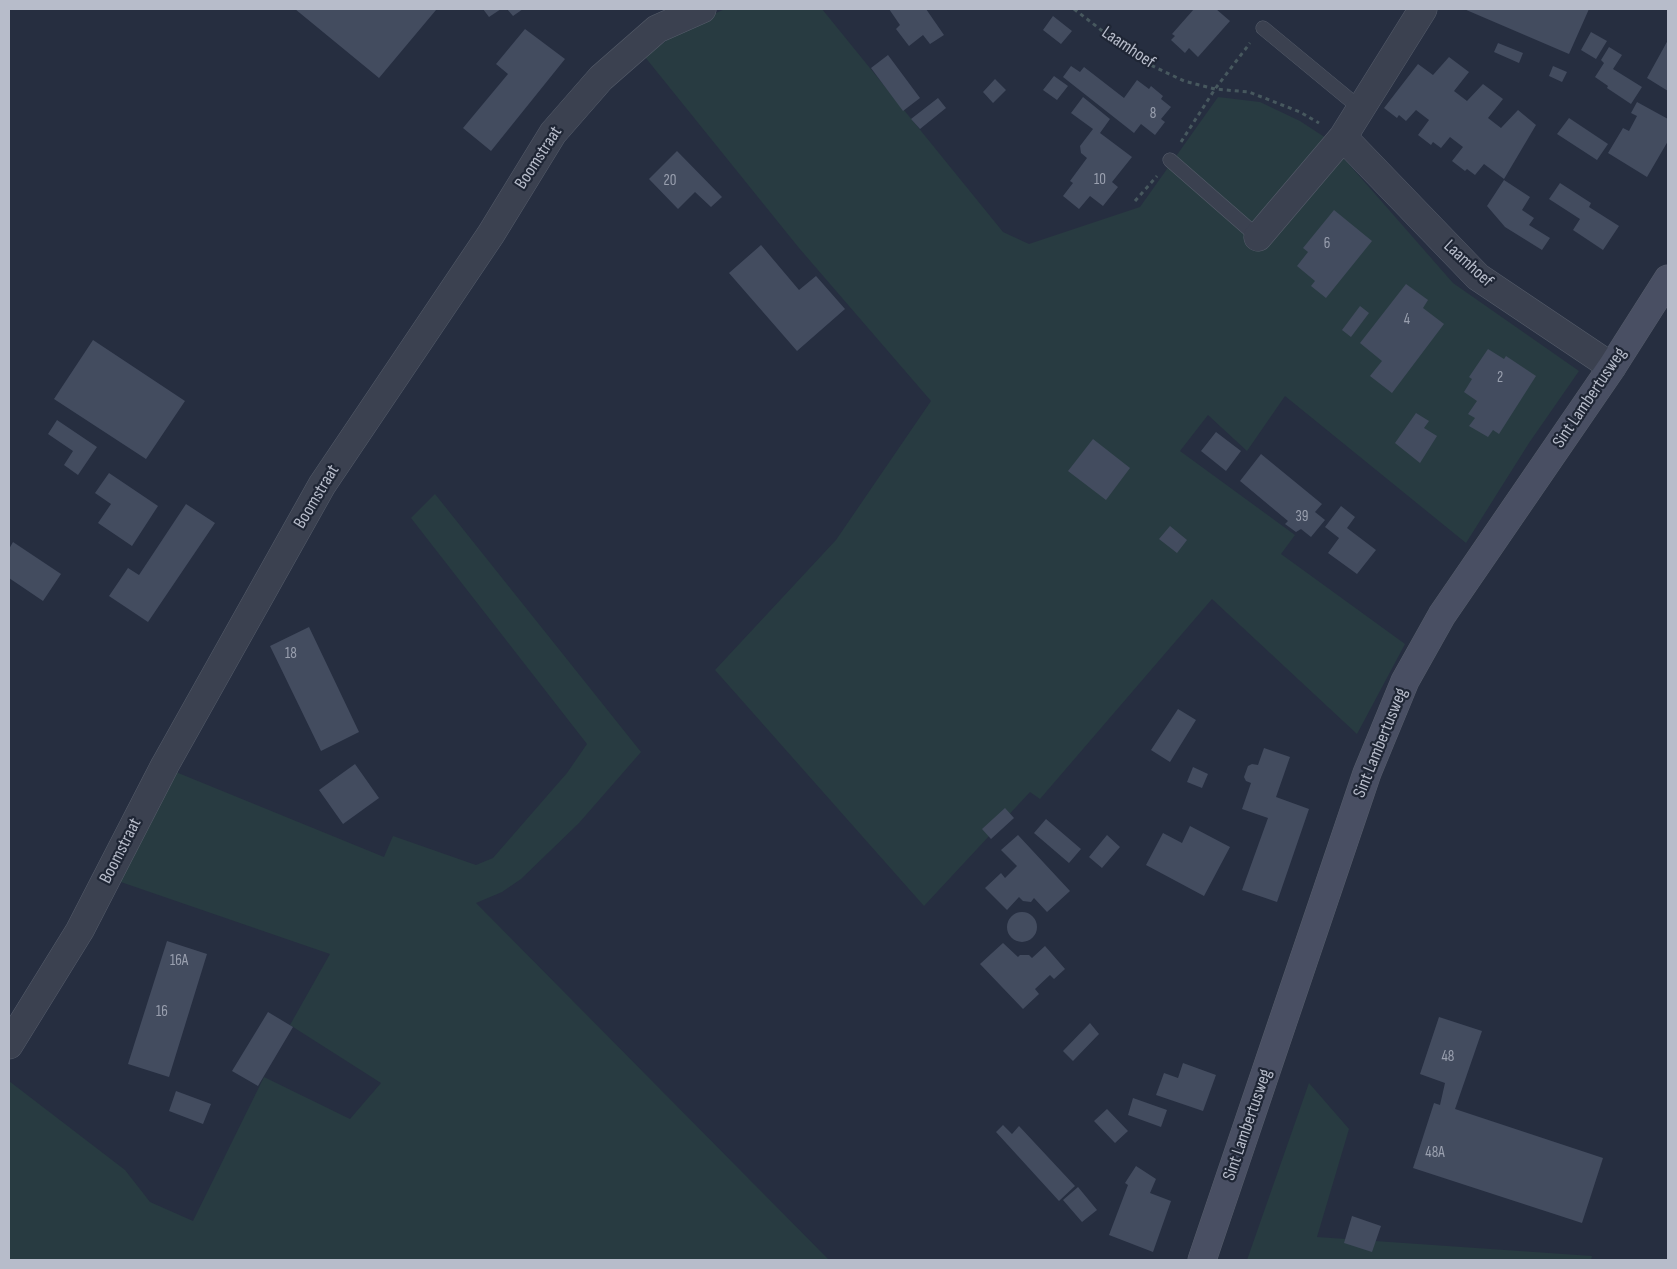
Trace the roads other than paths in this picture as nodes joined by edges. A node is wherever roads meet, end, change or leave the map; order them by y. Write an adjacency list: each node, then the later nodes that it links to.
1 (702, 9): 10 (street, Boomstraat)
2 (1423, 9): 4 (street)
3 (1263, 28): 4 (lane)
4 (1361, 109): 5 (street)
5 (1343, 137): 7 (street); 9 (street, Laamhoef)
6 (1170, 160): 7 (lane)
7 (1258, 237)
8 (1668, 279): 9 (street, Sint Lambertusweg)
9 (1612, 367): 11 (street, Sint Lambertusweg)
10 (9, 1045)
11 (1202, 1260)

